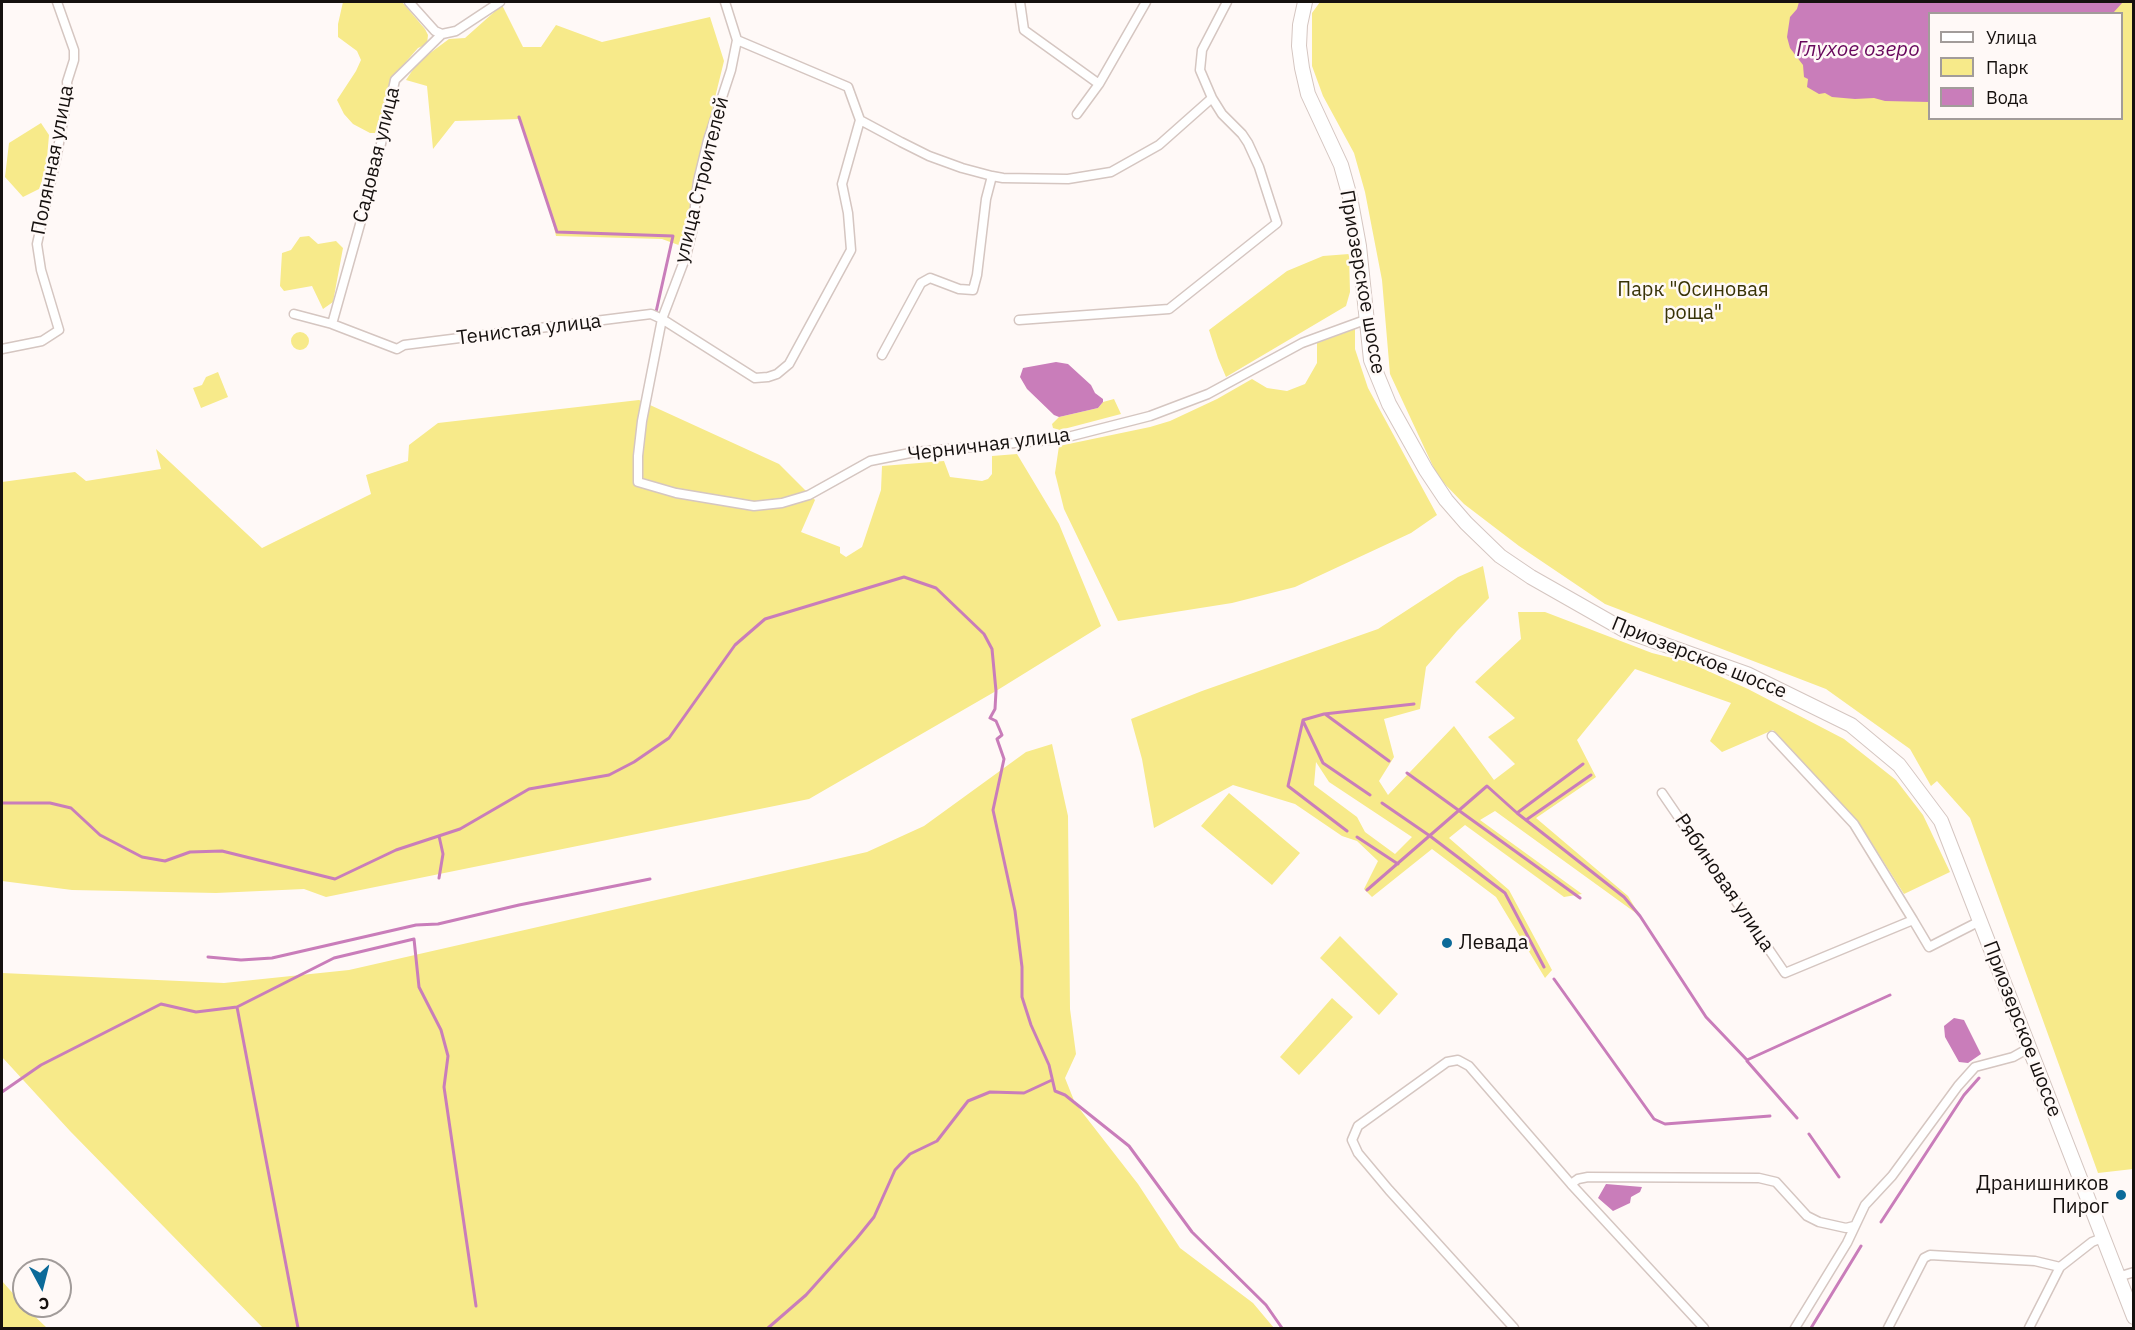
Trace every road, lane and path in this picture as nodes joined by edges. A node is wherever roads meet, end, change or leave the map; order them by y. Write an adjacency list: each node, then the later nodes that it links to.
1 (57, 2): 21 (street, Полянная улица)
2 (409, 2): 9 (street)
3 (500, 2): 9 (street, Садовая улица)
4 (725, 2): 10 (street)
5 (1020, 2): 11 (street)
6 (1146, 2): 11 (street)
7 (1227, 2): 12 (street)
8 (1305, 2): 19 (main road, Приозерское шоссе)
9 (442, 34): 20 (street, Садовая улица)
10 (737, 40): 14 (street); 17 (street, улица Строителей)
11 (1099, 84): 13 (street)
12 (1212, 98): 15 (street); 18 (street)
13 (1077, 114)
14 (860, 120): 15 (street); 17 (street)
15 (992, 176): 22 (street)
16 (294, 314): 20 (street)
17 (662, 319): 20 (street, Тенистая улица); 23 (street, улица Строителей)
18 (1019, 320)
19 (1365, 320): 23 (street, Черничная улица); 27 (main road, Приозерское шоссе)
20 (332, 324)
21 (2, 349)
22 (882, 355)
23 (638, 482)
24 (1772, 736): 26 (street)
25 (1662, 794): 26 (street, Рябиновая улица)
26 (1913, 920): 27 (street)
27 (1980, 921): 28 (main road, Приозерское шоссе)
28 (2029, 1048): 30 (street); 31 (main road, Приозерское шоссе)
29 (1571, 1184): 30 (street); 36 (street); 37 (street)
30 (1854, 1226): 38 (street)
31 (2103, 1238): 32 (street); 34 (main road, Приозерское шоссе)
32 (2060, 1267): 39 (street); 40 (street)
33 (2133, 1272): 34 (street)
34 (2118, 1277): 35 (main road, Приозерское шоссе)
35 (2133, 1317)
36 (1514, 1329)
37 (1704, 1329)
38 (1795, 1329)
39 (1888, 1329)
40 (2029, 1329)

